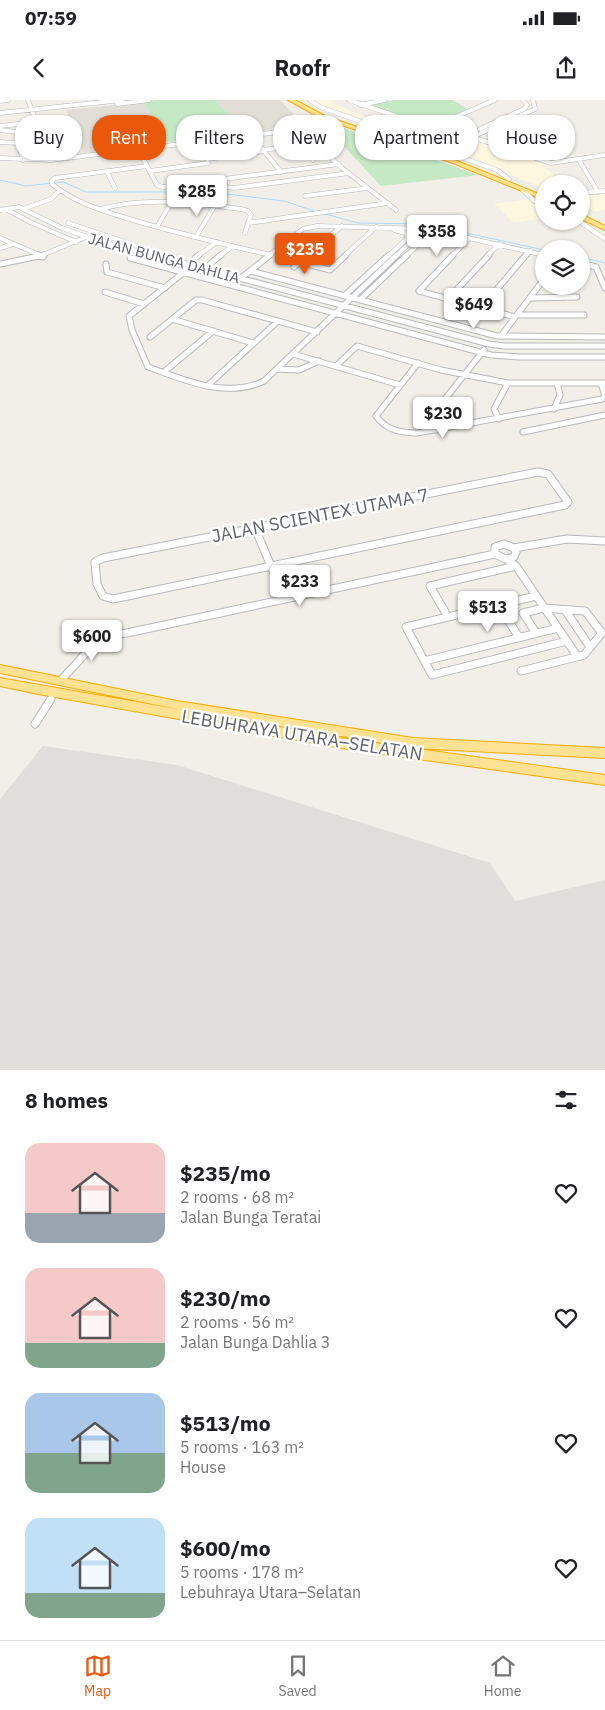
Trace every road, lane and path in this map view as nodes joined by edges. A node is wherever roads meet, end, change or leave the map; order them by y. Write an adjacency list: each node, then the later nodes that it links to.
1 (8, 100): 13 (street)
2 (28, 100): 15 (street)
3 (122, 100): 15 (street)
4 (149, 100): 15 (street)
5 (291, 100): 18 (highway)
6 (301, 100): 22 (highway)
7 (310, 100): 21 (street)
8 (349, 100): 14 (street)
9 (385, 100): 14 (street)
10 (495, 100): 20 (street)
11 (523, 100): 26 (street)
12 (533, 100): 29 (street)
13 (0, 101)
14 (360, 105): 19 (street)
15 (32, 111): 16 (street); 17 (street)
16 (0, 113)
17 (33, 115)
18 (319, 115)
19 (390, 115)
20 (460, 115)
21 (355, 119)
22 (355, 124)
23 (345, 125): 53 (highway)
24 (15, 126): 25 (street)
25 (0, 128): 27 (street)
26 (478, 130)
27 (9, 131): 28 (street); 31 (street)
28 (15, 131)
29 (478, 135)
30 (478, 140): 44 (street)
31 (0, 141): 32 (street)
32 (15, 143)
33 (273, 150): 34 (street)
34 (264, 151): 45 (street); 49 (street)
35 (605, 155): 44 (street)
36 (0, 158): 37 (street)
37 (15, 159)
38 (45, 160): 39 (street)
39 (71, 160)
40 (144, 160): 47 (street)
41 (334, 160): 46 (street)
42 (458, 160): 51 (highway)
43 (470, 160): 51 (street)
44 (579, 160): 59 (street)
45 (207, 161): 47 (street)
46 (339, 164): 49 (street); 50 (street)
47 (148, 169): 48 (street); 52 (street)
48 (107, 172): 54 (street); 58 (street)
49 (281, 172): 52 (street)
50 (349, 173): 52 (street); 55 (street)
51 (509, 179): 56 (highway)
52 (221, 180)
53 (518, 186): 61 (highway); 63 (street)
54 (115, 188)
55 (368, 188): 62 (street); 64 (street)
56 (535, 189)
57 (605, 190): 59 (street)
58 (59, 191): 68 (street); 69 (street)
59 (597, 191): 60 (street)
60 (590, 192)
61 (535, 194)
62 (305, 196)
63 (535, 201)
64 (388, 203): 70 (street); 74 (street)
65 (171, 204): 66 (street); 69 (street); 78 (street)
66 (214, 205): 74 (street); 86 (street)
67 (3, 209): 68 (street); 90 (street)
68 (22, 209): 85 (street, JALAN BUNGA DAHLIA)
69 (101, 209): 78 (street)
70 (396, 210)
71 (590, 219): 75 (highway)
72 (590, 220): 82 (highway)
73 (68, 223): 97 (street)
74 (248, 223): 84 (street)
75 (605, 223)
76 (590, 224): 89 (street)
77 (342, 226): 79 (street); 99 (street); 103 (street)
78 (157, 227): 86 (street)
79 (376, 227): 80 (street); 103 (street)
80 (395, 228): 81 (street); 117 (street)
81 (409, 228): 83 (street); 118 (street)
82 (605, 228)
83 (434, 230): 88 (street); 121 (street)
84 (245, 233)
85 (86, 237): 90 (street); 97 (street, JALAN BUNGA DAHLIA)
86 (196, 237): 91 (street)
87 (0, 238): 92 (street)
88 (469, 238): 93 (street); 122 (street)
89 (605, 238)
90 (76, 242): 100 (street)
91 (217, 242): 94 (street); 102 (street)
92 (13, 244): 95 (street); 100 (street)
93 (499, 244): 96 (street); 122 (street)
94 (233, 246): 99 (street); 104 (street)
95 (0, 248)
96 (530, 251): 98 (street); 125 (street)
97 (137, 252): 108 (street, JALAN BUNGA DAHLIA)
98 (535, 252)
99 (271, 255): 111 (street)
100 (43, 257): 105 (street)
101 (130, 258): 110 (street)
102 (194, 258)
103 (300, 262): 109 (street)
104 (211, 263)
105 (0, 264)
106 (106, 264): 114 (street)
107 (590, 265): 113 (street)
108 (192, 266): 110 (street); 112 (street, JALAN BUNGA DAHLIA)
109 (294, 267)
110 (185, 271): 114 (street); 126 (street)
111 (251, 271): 112 (street); 117 (street)
112 (241, 278): 124 (street, JALAN BUNGA DAHLIA)
113 (605, 286)
114 (165, 288): 123 (street)
115 (105, 292): 123 (street)
116 (535, 292): 119 (street)
117 (345, 295): 118 (street)
118 (354, 298): 121 (street); 124 (street)
119 (531, 298): 120 (street); 128 (street)
120 (577, 298)
121 (361, 299): 134 (street)
122 (448, 299): 125 (street)
123 (144, 304): 146 (street)
124 (345, 306): 126 (street); 137 (street, JALAN BUNGA DAHLIA)
125 (481, 308): 128 (street)
126 (337, 313): 132 (street); 139 (street)
127 (584, 315): 128 (street)
128 (516, 316): 134 (street)
129 (172, 319): 130 (street); 131 (street); 133 (street)
130 (277, 322): 132 (street); 136 (street)
131 (213, 331): 136 (street); 146 (street)
132 (316, 332): 140 (street)
133 (150, 336)
134 (501, 336): 135 (street)
135 (605, 337)
136 (253, 343): 152 (street)
137 (489, 344): 138 (street, JALAN BUNGA DAHLIA); 139 (street)
138 (605, 346)
139 (482, 353): 141 (street); 147 (street)
140 (293, 354): 142 (street); 145 (street)
141 (605, 357)
142 (319, 361): 144 (street); 145 (street)
143 (418, 363): 144 (street); 147 (street); 151 (street)
144 (336, 366): 151 (street)
145 (277, 369): 152 (street)
146 (164, 372): 152 (street)
147 (464, 375): 148 (street); 156 (street)
148 (508, 383): 149 (street); 155 (street)
149 (557, 383): 150 (street); 153 (street)
150 (603, 383): 153 (street)
151 (400, 385): 156 (street)
152 (208, 386)
153 (554, 409): 155 (street)
154 (605, 416): 157 (street)
155 (499, 419): 156 (street)
156 (436, 430)
157 (523, 432)
158 (255, 528): 164 (street); 164 (street, JALAN SCIENTEX UTAMA 7); 164 (street, JALAN SCIENTEX UTAMA 7)
159 (605, 541): 160 (street)
160 (514, 548): 161 (street); 162 (street)
161 (495, 554): 163 (street); 167 (street)
162 (514, 557): 163 (street); 165 (street)
163 (506, 559): 165 (street)
164 (271, 566): 167 (street)
165 (516, 566): 166 (street); 171 (street)
166 (536, 596): 168 (street); 169 (street)
167 (285, 599): 181 (street)
168 (498, 605): 171 (street); 174 (street)
169 (544, 608): 170 (street); 172 (street); 173 (street)
170 (565, 610): 176 (street); 176 (street)
171 (448, 617): 178 (street)
172 (558, 628): 173 (street); 175 (street)
173 (536, 633): 174 (street)
174 (519, 637): 178 (street)
175 (567, 642): 177 (street); 178 (street)
176 (590, 647): 177 (street)
177 (578, 656): 180 (street)
178 (424, 660)
179 (0, 669): 185 (highway, LEBUHRAYA UTARA–SELATAN)
180 (521, 671)
181 (63, 678)
182 (0, 682): 186 (highway, LEBUHRAYA UTARA–SELATAN)
183 (51, 699): 184 (street)
184 (35, 724)
185 (605, 753)
186 (605, 780)

